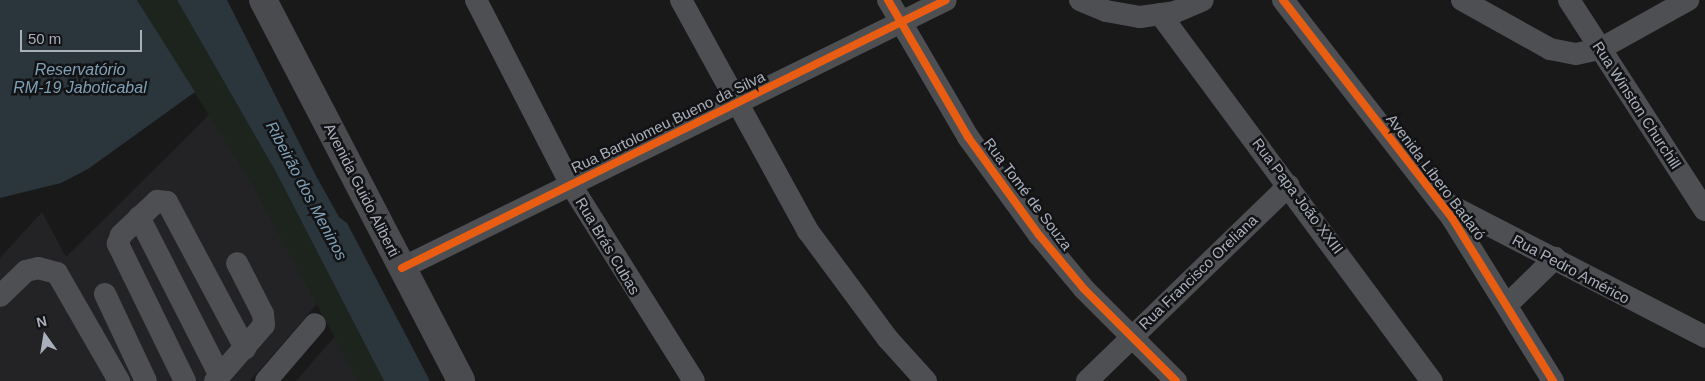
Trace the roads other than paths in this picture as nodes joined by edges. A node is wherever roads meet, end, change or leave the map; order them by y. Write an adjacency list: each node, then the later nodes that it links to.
1 (263, 0): 23 (main road, Avenida Guido Aliberti)
2 (476, 0): 16 (street, Rua Brás Cubas)
3 (681, 0): 15 (street)
4 (888, 0): 13 (street, Rua Tomé de Souza)
5 (946, 0): 13 (street, Rua Bartolomeu Bueno da Silva)
6 (1080, 0): 12 (street)
7 (1203, 0): 12 (street)
8 (1283, 0): 18 (street, Avenida Líbero Badaró)
9 (1462, 0): 14 (street)
10 (1569, 0): 14 (street, Rua Winston Churchill)
11 (1688, 0): 14 (street)
12 (1160, 14): 17 (street, Rua Papa João XXIII)
13 (900, 23): 15 (street, Rua Bartolomeu Bueno da Silva); 29 (street, Rua Tomé de Souza)
14 (1600, 49): 19 (street, Rua Winston Churchill)
15 (736, 104): 16 (street, Rua Bartolomeu Bueno da Silva); 38 (street)
16 (571, 185): 23 (street, Rua Bartolomeu Bueno da Silva); 37 (street, Rua Brás Cubas)
17 (1289, 185): 29 (street, Rua Francisco Oreliana); 41 (street, Rua Papa João XXIII)
18 (1438, 199): 21 (street, Rua Pedro Américo); 26 (street, Avenida Líbero Badaró)
19 (1705, 210)
20 (139, 217): 30 (street); 31 (street); 34 (street)
21 (1555, 258): 26 (street); 28 (street, Rua Pedro Américo)
22 (237, 263): 30 (street)
23 (402, 268): 36 (main road, Avenida Guido Aliberti)
24 (105, 294): 33 (street)
25 (0, 296): 32 (street)
26 (1508, 304): 42 (street, Avenida Líbero Badaró)
27 (314, 324): 35 (street)
28 (1705, 337)
29 (1130, 338): 39 (street, Rua Francisco Oreliana); 40 (street, Rua Tomé de Souza)
30 (245, 348): 31 (street)
31 (217, 379)
32 (119, 381)
33 (146, 381)
34 (186, 381)
35 (266, 381)
36 (461, 381)
37 (694, 381)
38 (926, 381)
39 (1087, 381)
40 (1176, 381)
41 (1432, 381)
42 (1553, 381)

